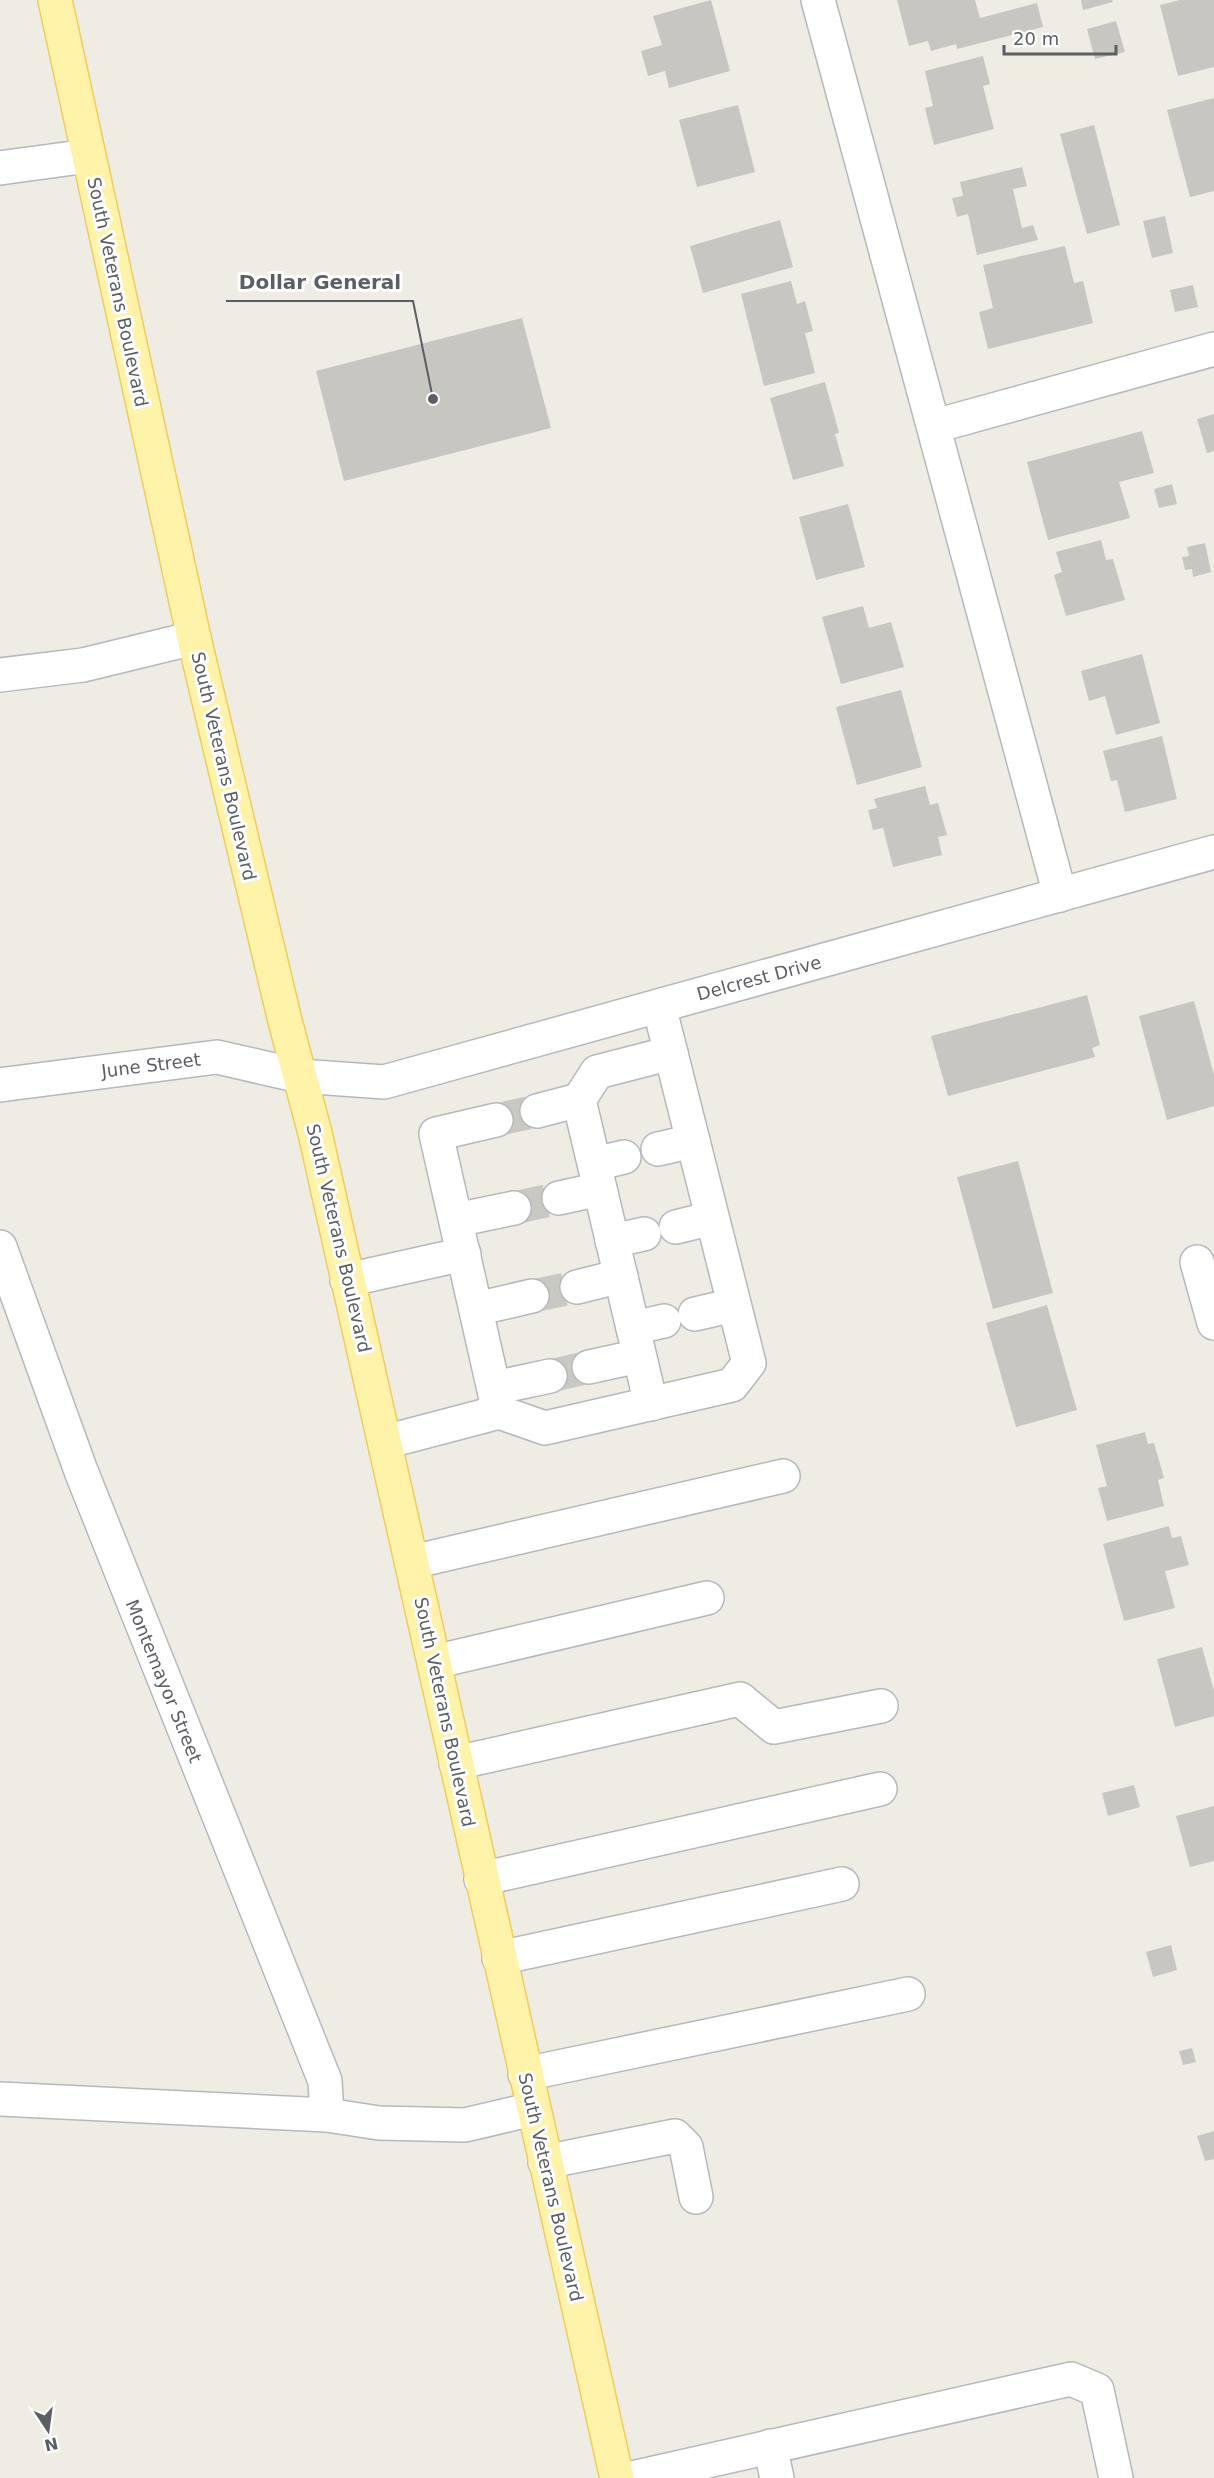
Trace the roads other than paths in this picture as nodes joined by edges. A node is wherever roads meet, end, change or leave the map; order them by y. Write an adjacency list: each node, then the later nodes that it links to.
1 (55, 0): 3 (main road, South Veterans Boulevard)
2 (818, 0): 6 (street)
3 (88, 156): 4 (street); 7 (main road, South Veterans Boulevard)
4 (0, 168)
5 (1214, 349): 6 (street)
6 (935, 426): 10 (street)
7 (194, 638): 8 (street); 13 (main road, South Veterans Boulevard)
8 (0, 675)
9 (1214, 852): 10 (street, Delcrest Drive)
10 (1060, 895): 11 (street, Delcrest Drive)
11 (659, 1005): 12 (street); 13 (street, Delcrest Drive)
12 (671, 1053): 15 (street); 18 (street)
13 (300, 1076): 14 (street, June Street); 32 (main road, South Veterans Boulevard)
14 (0, 1085)
15 (579, 1100): 16 (street); 20 (street)
16 (537, 1111)
17 (496, 1120): 24 (street)
18 (693, 1141): 19 (street); 23 (street)
19 (658, 1149)
20 (606, 1170): 21 (street); 27 (street)
21 (559, 1198)
22 (514, 1208): 24 (street)
23 (712, 1218): 25 (street); 35 (street)
24 (456, 1220): 29 (street)
25 (676, 1227)
26 (644, 1234): 27 (street)
27 (612, 1241): 31 (street)
28 (0, 1247): 58 (street, Montemayor Street)
29 (464, 1254): 32 (street); 36 (street)
30 (1197, 1262): 37 (street)
31 (621, 1276): 33 (street); 38 (street)
32 (347, 1280): 43 (main road, South Veterans Boulevard)
33 (577, 1287)
34 (532, 1296): 36 (street)
35 (734, 1305): 38 (street); 42 (street)
36 (476, 1309): 41 (street)
37 (1214, 1323)
38 (636, 1342): 39 (street); 42 (street)
39 (590, 1367)
40 (550, 1376): 41 (street)
41 (496, 1400): 42 (street); 43 (street)
42 (651, 1404)
43 (385, 1442): 45 (main road, South Veterans Boulevard)
44 (783, 1476): 45 (street)
45 (412, 1562): 47 (main road, South Veterans Boulevard)
46 (707, 1598): 47 (street)
47 (434, 1662): 49 (main road, South Veterans Boulevard)
48 (881, 1706): 49 (street)
49 (456, 1763): 51 (main road, South Veterans Boulevard)
50 (880, 1789): 51 (street)
51 (481, 1879): 53 (main road, South Veterans Boulevard)
52 (842, 1884): 53 (street)
53 (499, 1959): 55 (main road, South Veterans Boulevard)
54 (908, 1994): 55 (street)
55 (525, 2074): 57 (main road, South Veterans Boulevard)
56 (0, 2099): 58 (street)
57 (533, 2109): 58 (street); 59 (main road, South Veterans Boulevard)
58 (327, 2115)
59 (545, 2162): 60 (street); 62 (main road, South Veterans Boulevard)
60 (696, 2197)
61 (770, 2446): 63 (street); 64 (street); 65 (street)
62 (617, 2478)
63 (632, 2478)
64 (777, 2478)
65 (1116, 2478)

